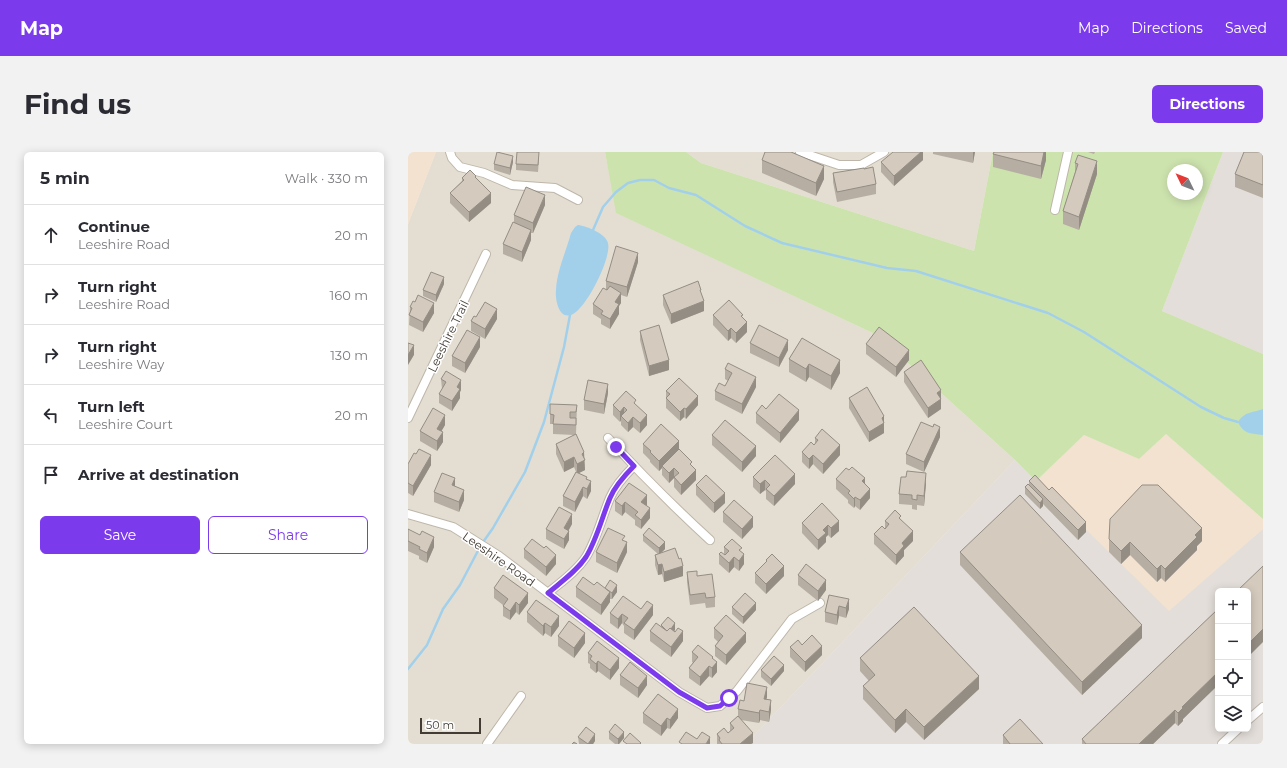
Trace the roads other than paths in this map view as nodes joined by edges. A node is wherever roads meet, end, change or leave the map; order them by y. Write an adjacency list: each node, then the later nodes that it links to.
1 (450, 152): 5 (street)
2 (802, 152): 3 (street)
3 (884, 152)
4 (1068, 152): 6 (street)
5 (578, 200)
6 (1055, 210)
7 (486, 254): 8 (street, Leeshire Trail)
8 (408, 418)
9 (608, 438): 10 (street)
10 (634, 466): 12 (street); 13 (street)
11 (408, 514): 13 (street, Leeshire Road)
12 (710, 540)
13 (548, 593): 14 (street, Leeshire Road)
14 (820, 603)
15 (521, 696): 19 (street)
16 (1263, 707): 17 (street)
17 (1251, 717)
18 (1235, 732): 20 (street)
19 (487, 744)
20 (1222, 744)

